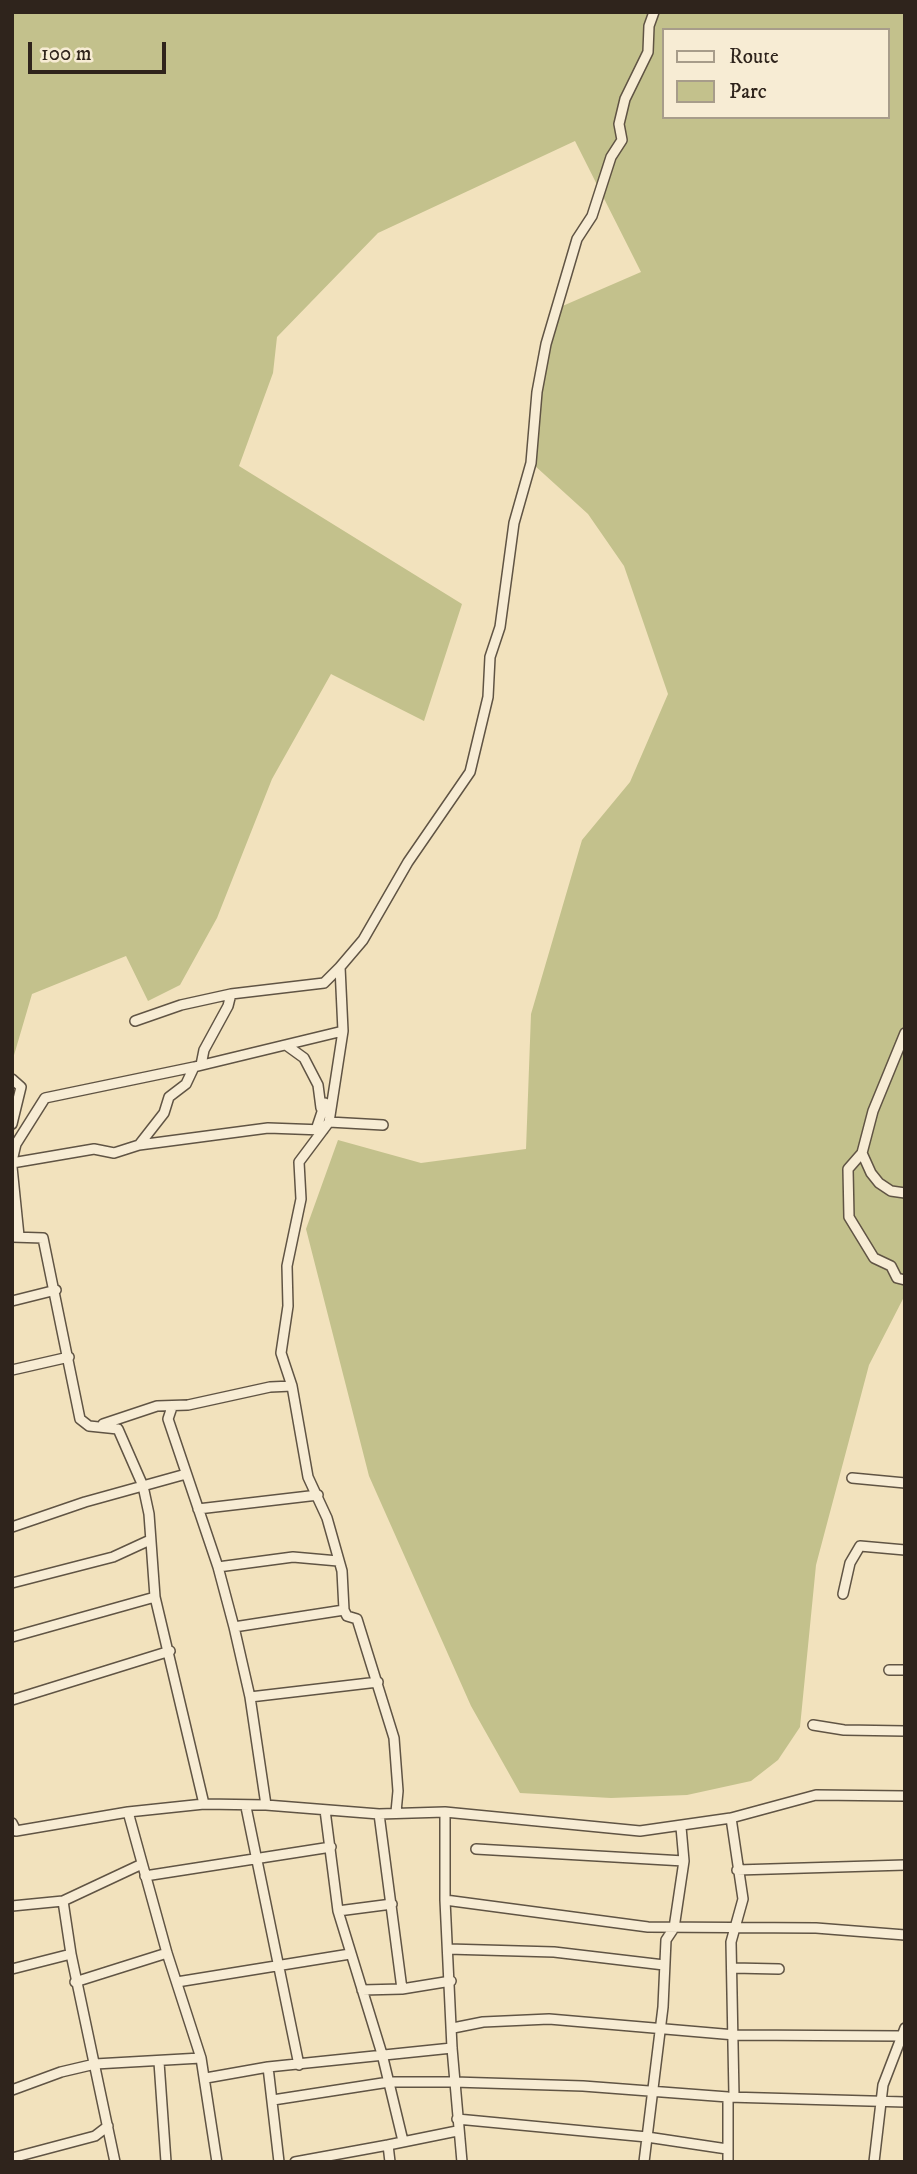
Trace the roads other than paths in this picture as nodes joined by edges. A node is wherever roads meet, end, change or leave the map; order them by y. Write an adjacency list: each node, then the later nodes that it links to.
1 (654, 12): 2 (street)
2 (340, 967): 3 (street); 5 (street)
3 (231, 994): 4 (street); 8 (street)
4 (135, 1021)
5 (343, 1031): 7 (street); 10 (street)
6 (905, 1033): 17 (street)
7 (286, 1045): 8 (street); 11 (street)
8 (198, 1066): 15 (street); 16 (street)
9 (12, 1079): 12 (street)
10 (333, 1094): 11 (street); 14 (street)
11 (321, 1108): 14 (street)
12 (12, 1124)
13 (383, 1125): 14 (street)
14 (322, 1127): 16 (street); 26 (street)
15 (15, 1140): 18 (street)
16 (139, 1145): 18 (street)
17 (862, 1153): 19 (street); 21 (street)
18 (12, 1164): 20 (street)
19 (905, 1193)
20 (16, 1236): 22 (street)
21 (905, 1280)
22 (56, 1290): 23 (street); 24 (street)
23 (12, 1301)
24 (69, 1357): 25 (street); 28 (street)
25 (12, 1370)
26 (292, 1386): 27 (street); 33 (street)
27 (172, 1407): 28 (street); 29 (street)
28 (99, 1426): 32 (street)
29 (186, 1474): 32 (street); 34 (street)
30 (852, 1478): 31 (street)
31 (905, 1483)
32 (143, 1486): 35 (street); 36 (street)
33 (318, 1495): 34 (street); 38 (street)
34 (198, 1510): 39 (street)
35 (12, 1527)
36 (150, 1540): 40 (street); 42 (street)
37 (905, 1550): 41 (street)
38 (338, 1560): 39 (street); 43 (street)
39 (218, 1567): 44 (street)
40 (12, 1583)
41 (843, 1594)
42 (155, 1597): 45 (street); 46 (street)
43 (344, 1610): 44 (street); 49 (street)
44 (234, 1626): 50 (street)
45 (12, 1637)
46 (170, 1651): 51 (street); 55 (street)
47 (889, 1670): 48 (street)
48 (905, 1670)
49 (378, 1682): 50 (street); 59 (street)
50 (250, 1698): 56 (street)
51 (12, 1700)
52 (813, 1725): 53 (street)
53 (905, 1731)
54 (905, 1796): 63 (street)
55 (204, 1804): 57 (street); 60 (street)
56 (266, 1805): 57 (street); 58 (street)
57 (246, 1807): 68 (street)
58 (325, 1810): 62 (street); 66 (street)
59 (396, 1811): 61 (street); 62 (street)
60 (128, 1812): 65 (street); 70 (street)
61 (445, 1812): 64 (street); 74 (street)
62 (379, 1814): 76 (street)
63 (731, 1818): 64 (street); 72 (street)
64 (681, 1827): 69 (street)
65 (14, 1829)
66 (331, 1847): 68 (street); 78 (street)
67 (476, 1849): 69 (street)
68 (255, 1859): 73 (street); 86 (street)
69 (684, 1861): 80 (street)
70 (142, 1864): 73 (street); 75 (street)
71 (905, 1865): 72 (street)
72 (737, 1870): 79 (street)
73 (145, 1876): 83 (street)
74 (445, 1900): 80 (street); 82 (street)
75 (63, 1901): 77 (street); 84 (street)
76 (392, 1904): 78 (street); 94 (street)
77 (12, 1906)
78 (338, 1911): 85 (street)
79 (737, 1927): 80 (street); 81 (street); 88 (street)
80 (674, 1928): 87 (street)
81 (905, 1935)
82 (448, 1950): 87 (street); 91 (street)
83 (167, 1953): 92 (street); 93 (street)
84 (71, 1954): 89 (street); 92 (street)
85 (350, 1954): 86 (street); 95 (street)
86 (280, 1965): 93 (street); 105 (street)
87 (664, 1965): 96 (street)
88 (733, 1968): 90 (street); 99 (street)
89 (12, 1969)
90 (779, 1969)
91 (451, 1981): 94 (street); 97 (street)
92 (75, 1982): 104 (street)
93 (177, 1982): 102 (street)
94 (402, 1989): 95 (street)
95 (362, 1990): 101 (street)
96 (661, 2027): 97 (street); 99 (street); 111 (street)
97 (453, 2028): 100 (street)
98 (903, 2032): 99 (street); 114 (street)
99 (734, 2035): 112 (street)
100 (452, 2048): 101 (street); 109 (street)
101 (382, 2054): 105 (street); 108 (street)
102 (201, 2058): 103 (street); 107 (street)
103 (159, 2062): 104 (street); 125 (street)
104 (95, 2064): 110 (street); 117 (street)
105 (299, 2065): 106 (street)
106 (268, 2067): 107 (street); 113 (street)
107 (206, 2078): 126 (street)
108 (389, 2082): 109 (street); 113 (street); 120 (street)
109 (454, 2082): 111 (street); 116 (street)
110 (12, 2090)
111 (651, 2090): 112 (street); 119 (street)
112 (731, 2097): 114 (street); 122 (street)
113 (273, 2100): 127 (street)
114 (880, 2102): 115 (street); 133 (street)
115 (905, 2102)
116 (457, 2119): 118 (street); 119 (street)
117 (108, 2126): 123 (street); 124 (street)
118 (457, 2131): 120 (street); 130 (street)
119 (647, 2137): 122 (street); 131 (street)
120 (403, 2141): 121 (street)
121 (388, 2145): 128 (street); 129 (street)
122 (727, 2149): 132 (street)
123 (12, 2158)
124 (115, 2162)
125 (166, 2162)
126 (217, 2162)
127 (279, 2162)
128 (295, 2162)
129 (390, 2162)
130 (462, 2162)
131 (644, 2162)
132 (728, 2162)
133 (874, 2162)

